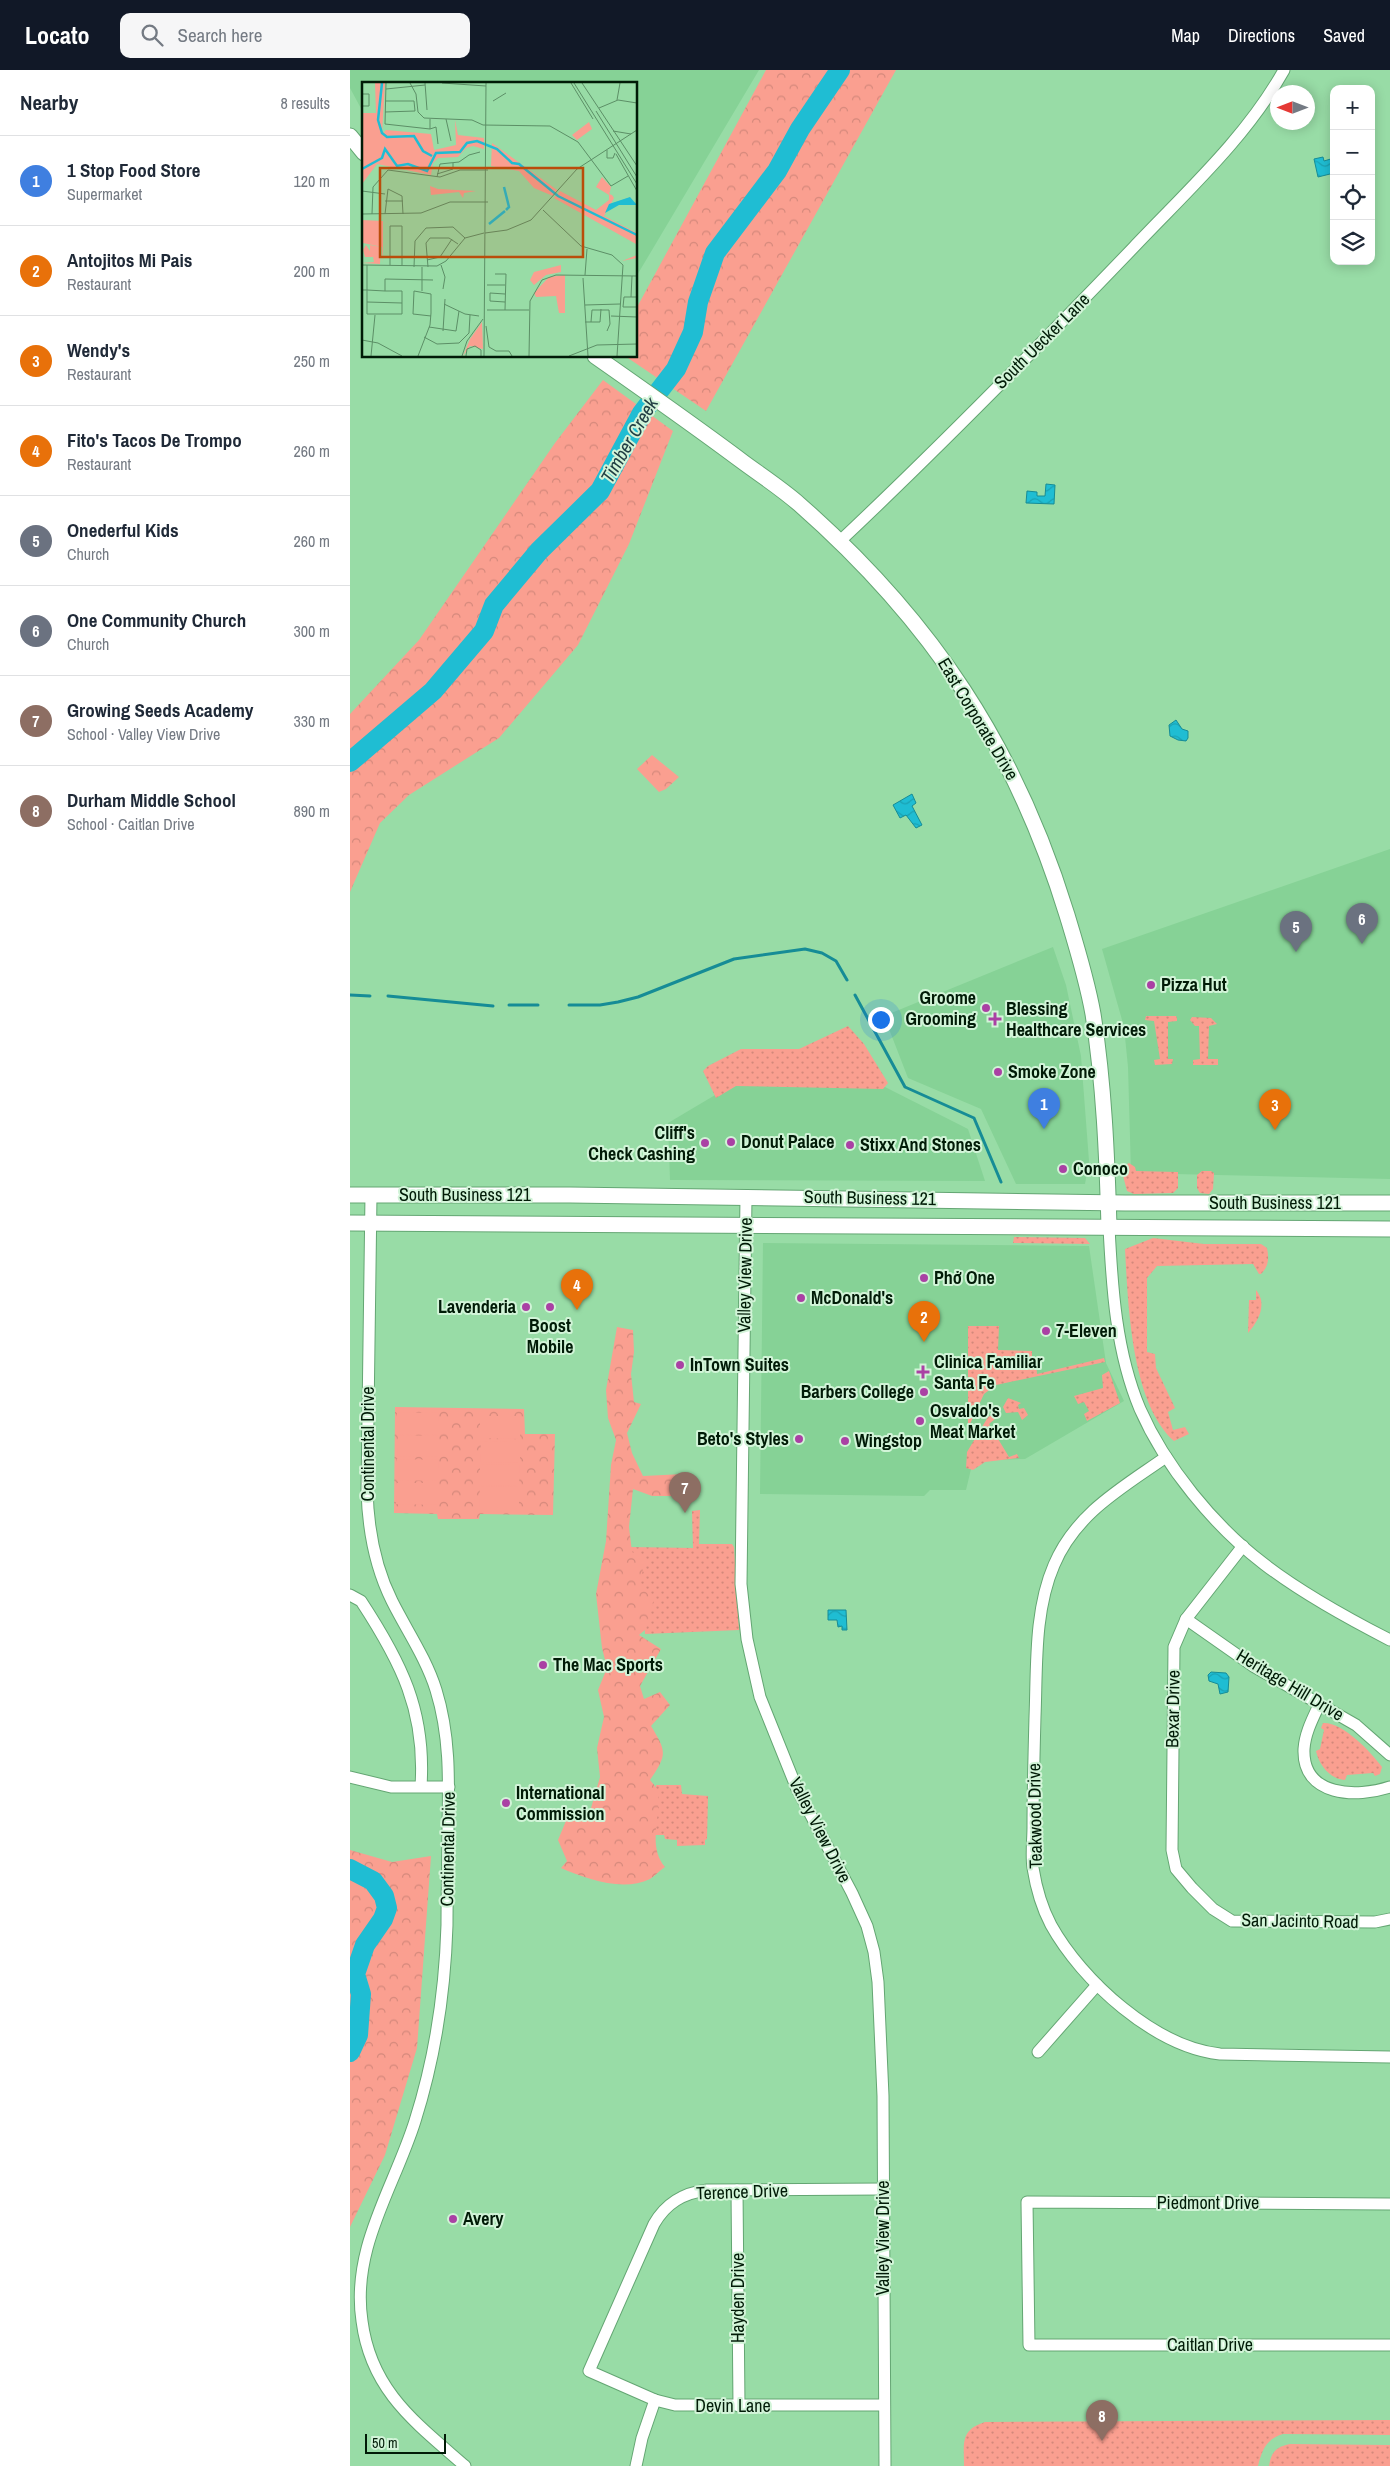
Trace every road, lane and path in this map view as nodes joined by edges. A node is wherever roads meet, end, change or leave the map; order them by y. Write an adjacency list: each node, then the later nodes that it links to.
1 (1284, 70): 5 (street, South Uecker Lane)
2 (350, 136): 3 (main road)
3 (362, 151)
4 (598, 358): 5 (main road, East Corporate Drive)
5 (839, 542): 9 (main road, East Corporate Drive)
6 (350, 1195): 7 (main road, South Business 121)
7 (371, 1195): 8 (main road, South Business 121); 12 (street, Continental Drive)
8 (746, 1197): 9 (main road, South Business 121); 13 (street, Valley View Drive)
9 (1108, 1203): 10 (main road, South Business 121); 14 (main road, East Corporate Drive)
10 (1390, 1203)
11 (350, 1222): 12 (main road, South Business 121)
12 (370, 1223): 13 (main road, South Business 121); 25 (street, Continental Drive)
13 (746, 1225): 14 (main road, South Business 121); 32 (street, Valley View Drive)
14 (1109, 1227): 15 (main road, South Business 121); 16 (street)
15 (1390, 1229)
16 (1166, 1457): 17 (street); 29 (street, Teakwood Drive)
17 (1243, 1546): 19 (street, Bexar Drive); 20 (street)
18 (350, 1595): 24 (street)
19 (1186, 1619): 21 (street, Heritage Hill Drive); 27 (street, Bexar Drive)
20 (1390, 1640)
21 (1319, 1704): 22 (street, Heritage Hill Drive); 26 (street)
22 (1390, 1755)
23 (350, 1777): 24 (street)
24 (421, 1786): 25 (street)
25 (448, 1786): 41 (street, Continental Drive)
26 (1390, 1787)
27 (1192, 1888): 28 (street, San Jacinto Road)
28 (1390, 1919)
29 (1097, 1985): 30 (street); 31 (street, Teakwood Drive)
30 (1038, 2052)
31 (1390, 2057)
32 (883, 2189): 33 (street, Terence Drive); 39 (street, Valley View Drive)
33 (737, 2190): 37 (street, Terence Drive); 40 (street, Hayden Drive)
34 (1390, 2204): 35 (street, Piedmont Drive)
35 (1029, 2345): 36 (street, Caitlan Drive)
36 (1390, 2345)
37 (589, 2371): 38 (street, Devin Lane)
38 (655, 2400): 40 (street, Devin Lane); 42 (street)
39 (884, 2405): 40 (street, Devin Lane); 43 (street, Valley View Drive)
40 (738, 2406)
41 (466, 2466)
42 (636, 2466)
43 (885, 2466)

